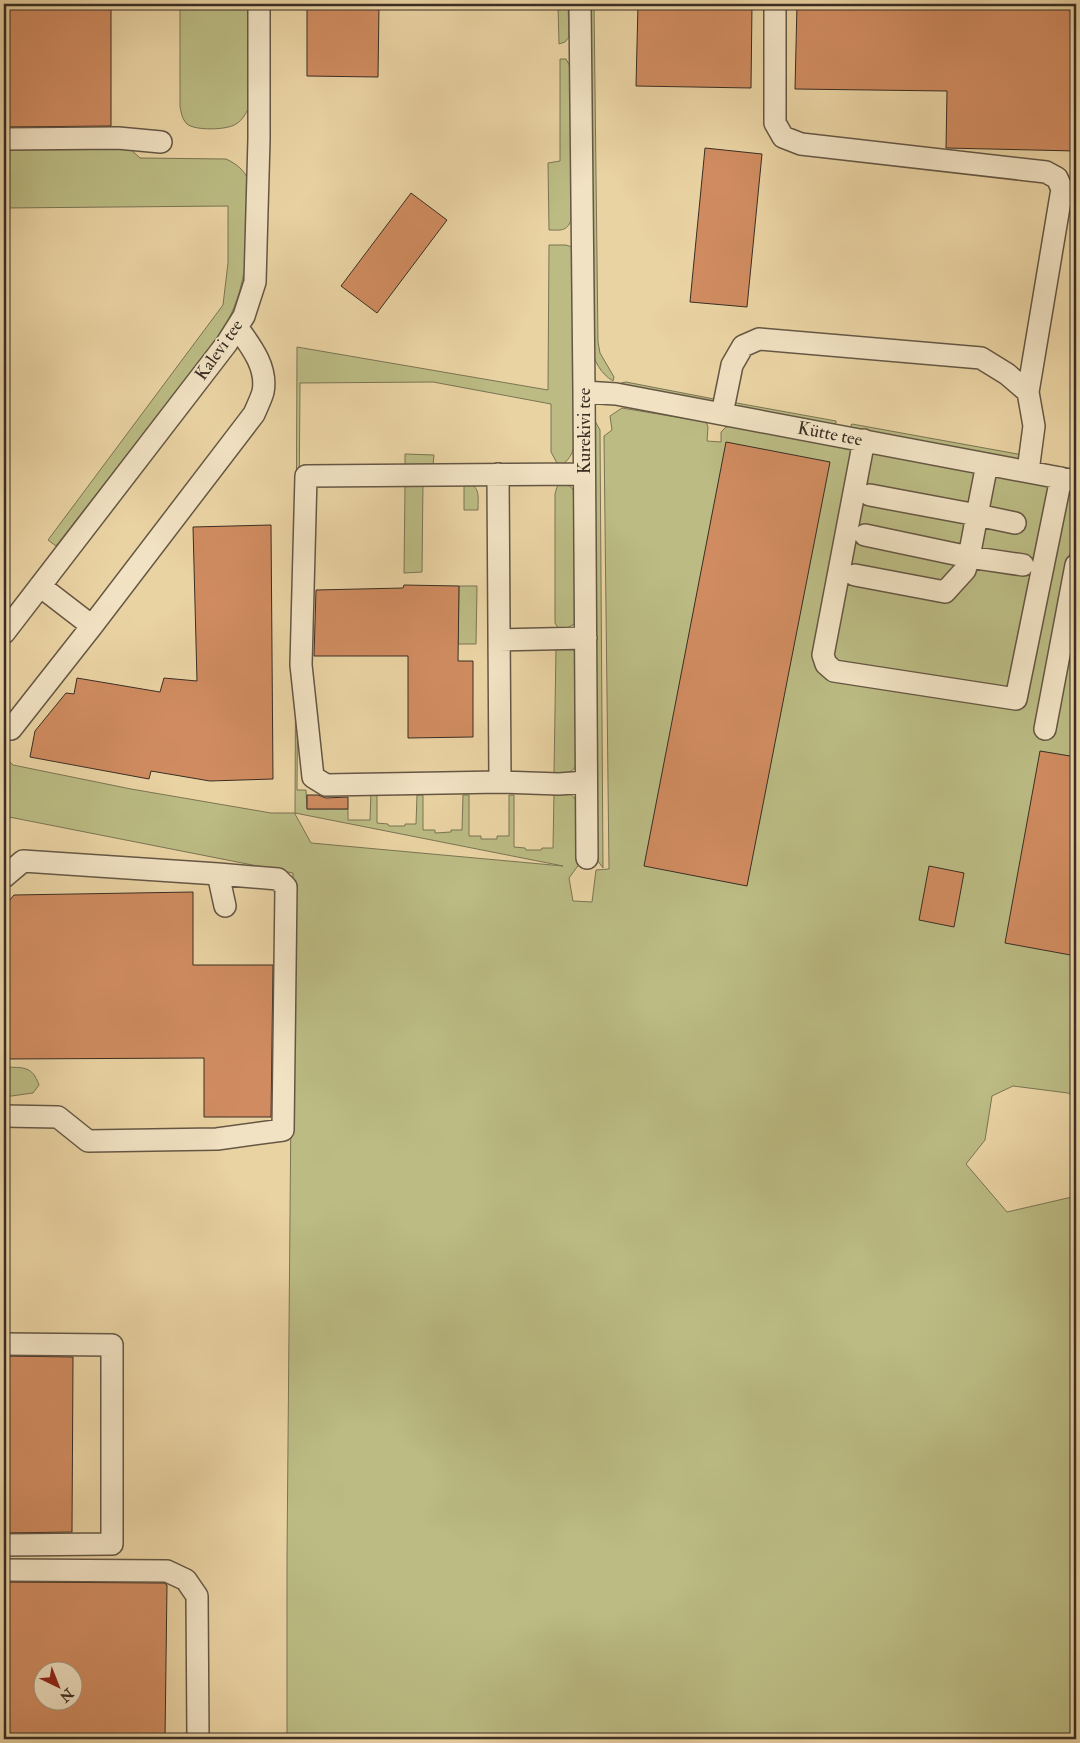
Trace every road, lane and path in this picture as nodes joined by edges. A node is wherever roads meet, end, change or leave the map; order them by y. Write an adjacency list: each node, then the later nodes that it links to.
1 (259, 4): 6 (street, Kalevi tee)
2 (580, 4): 7 (street, Kurekivi tee)
3 (774, 4): 8 (street)
4 (4, 139): 5 (street)
5 (161, 142)
6 (237, 326): 24 (street, Kalevi tee); 25 (street)
7 (584, 392): 9 (street, Kütte tee); 14 (street, Kurekivi tee)
8 (1028, 392): 9 (street); 12 (street)
9 (722, 414): 10 (street, Kütte tee)
10 (864, 440): 11 (street, Kütte tee); 15 (street)
11 (987, 464): 12 (street, Kütte tee); 17 (street)
12 (1028, 471): 15 (street, Kütte tee)
13 (498, 474): 14 (street); 28 (street); 31 (street)
14 (584, 474): 27 (street, Kurekivi tee)
15 (1069, 479)
16 (870, 496): 17 (street)
17 (977, 515): 18 (street); 20 (street)
18 (1015, 523)
19 (864, 535): 20 (street)
20 (969, 557): 22 (street); 23 (street)
21 (1076, 565): 30 (street)
22 (1023, 566)
23 (855, 575)
24 (40, 586): 25 (street); 26 (street, Kalevi tee)
25 (92, 626): 29 (street)
26 (4, 633)
27 (586, 638): 28 (street); 32 (street, Kurekivi tee)
28 (499, 640): 31 (street)
29 (11, 729)
30 (1045, 729)
31 (500, 782): 32 (street)
32 (586, 782): 33 (street, Kurekivi tee)
33 (587, 858)
34 (218, 874): 35 (street); 36 (street); 37 (street)
35 (4, 876)
36 (225, 906)
37 (4, 1116)
38 (4, 1344): 39 (street)
39 (4, 1545)
40 (4, 1570): 41 (street)
41 (198, 1739)

